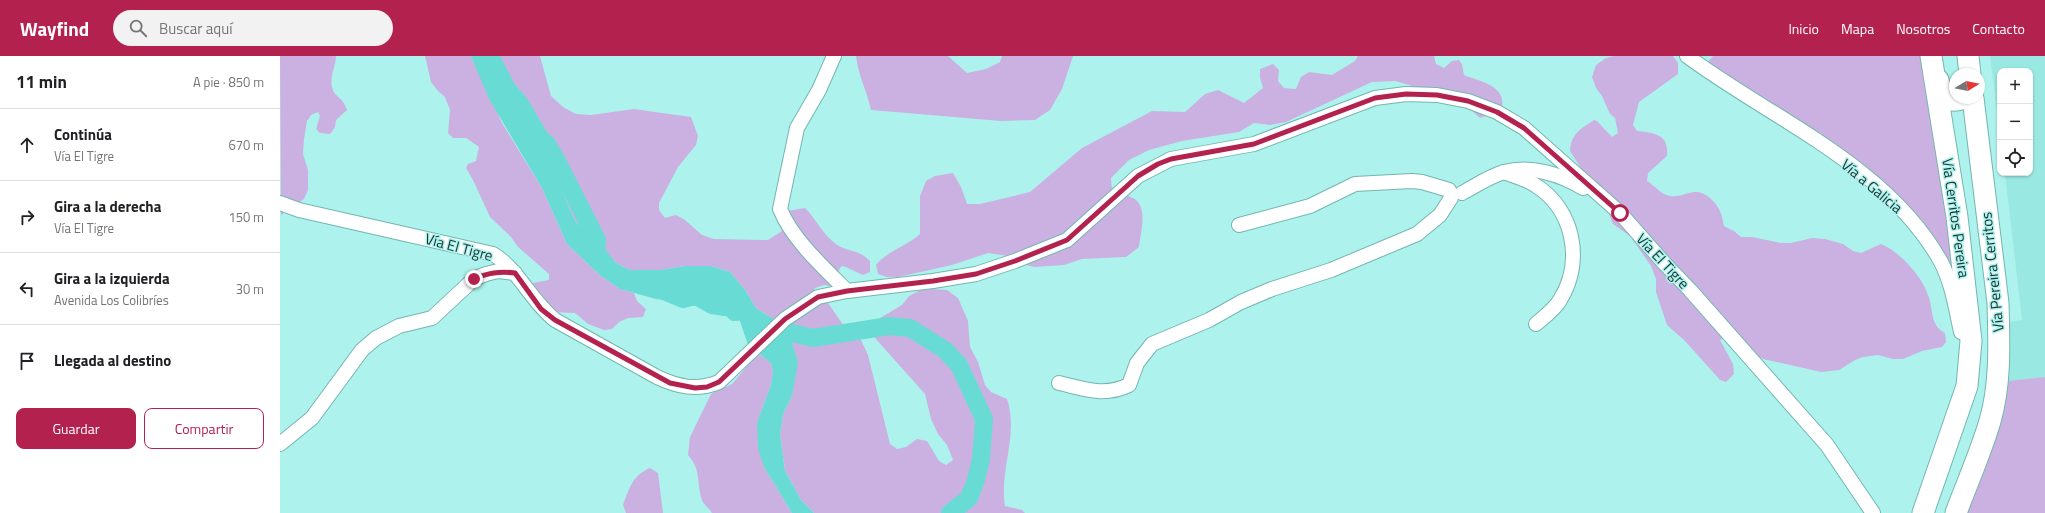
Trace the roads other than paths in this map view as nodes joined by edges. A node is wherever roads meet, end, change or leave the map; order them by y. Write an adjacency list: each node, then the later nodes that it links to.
1 (834, 56): 14 (street)
2 (1687, 56): 17 (street, Vía a Galicia)
3 (1931, 56): 6 (highway); 17 (highway, Vía Cerritos Pereira)
4 (1968, 56): 5 (highway)
5 (1969, 68)
6 (1949, 98)
7 (1974, 104): 21 (highway, Vía Pereira Cerritos)
8 (1504, 172): 9 (street); 11 (street); 15 (street)
9 (1454, 194): 12 (street); 16 (street)
10 (280, 203): 13 (street, Vía El Tigre)
11 (1620, 213): 14 (street, Vía El Tigre); 20 (street, Vía El Tigre)
12 (1239, 225)
13 (515, 273): 14 (street, Vía El Tigre); 18 (street)
14 (847, 291)
15 (1536, 324)
16 (1059, 383)
17 (1967, 384): 19 (highway, Vía Cerritos Pereira)
18 (280, 444)
19 (1922, 512)
20 (1873, 513)
21 (1956, 513)

